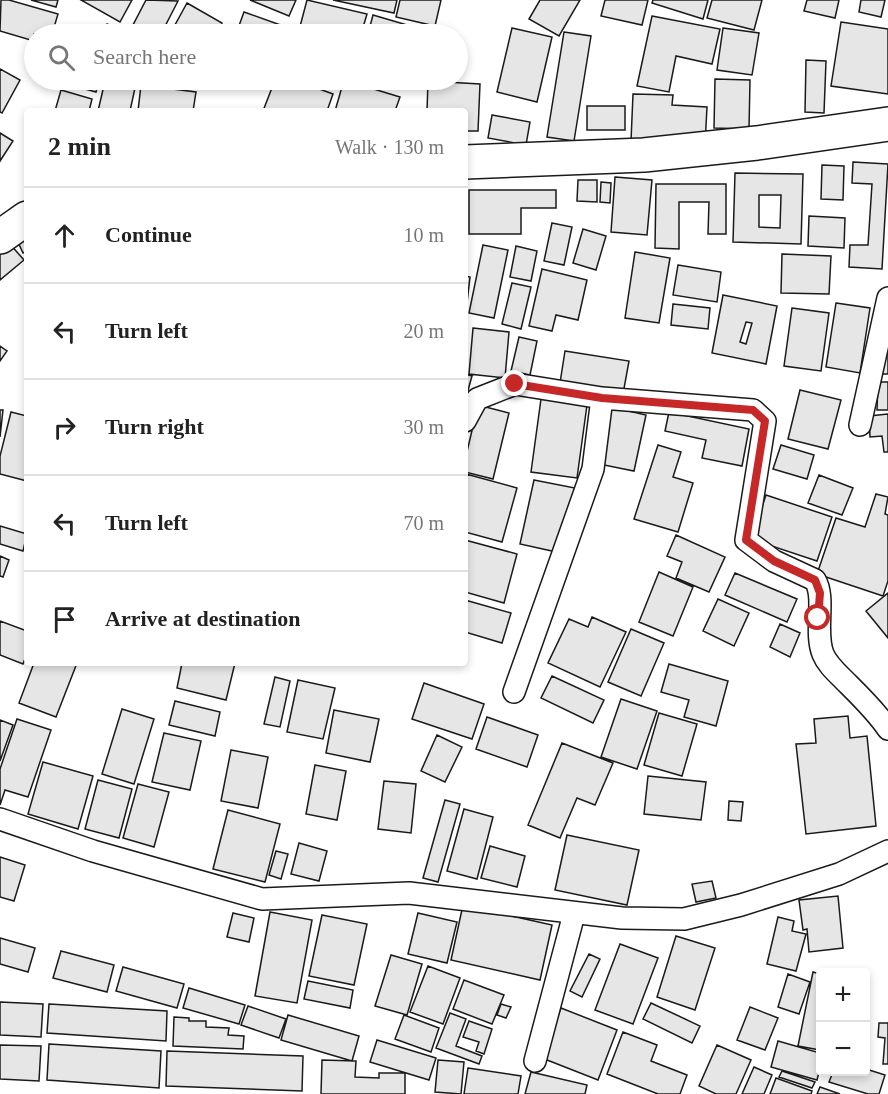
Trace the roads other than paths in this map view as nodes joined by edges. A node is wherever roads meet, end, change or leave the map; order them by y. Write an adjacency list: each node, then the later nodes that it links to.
1 (888, 124): 2 (main road)
2 (468, 162)
3 (24, 220): 4 (main road)
4 (0, 237)
5 (888, 298): 8 (street)
6 (602, 398): 7 (street); 9 (street); 10 (street)
7 (468, 416)
8 (860, 425)
9 (514, 692)
10 (888, 729)
11 (0, 819): 13 (street)
12 (888, 851): 13 (street)
13 (574, 914): 14 (street)
14 (535, 1060)

